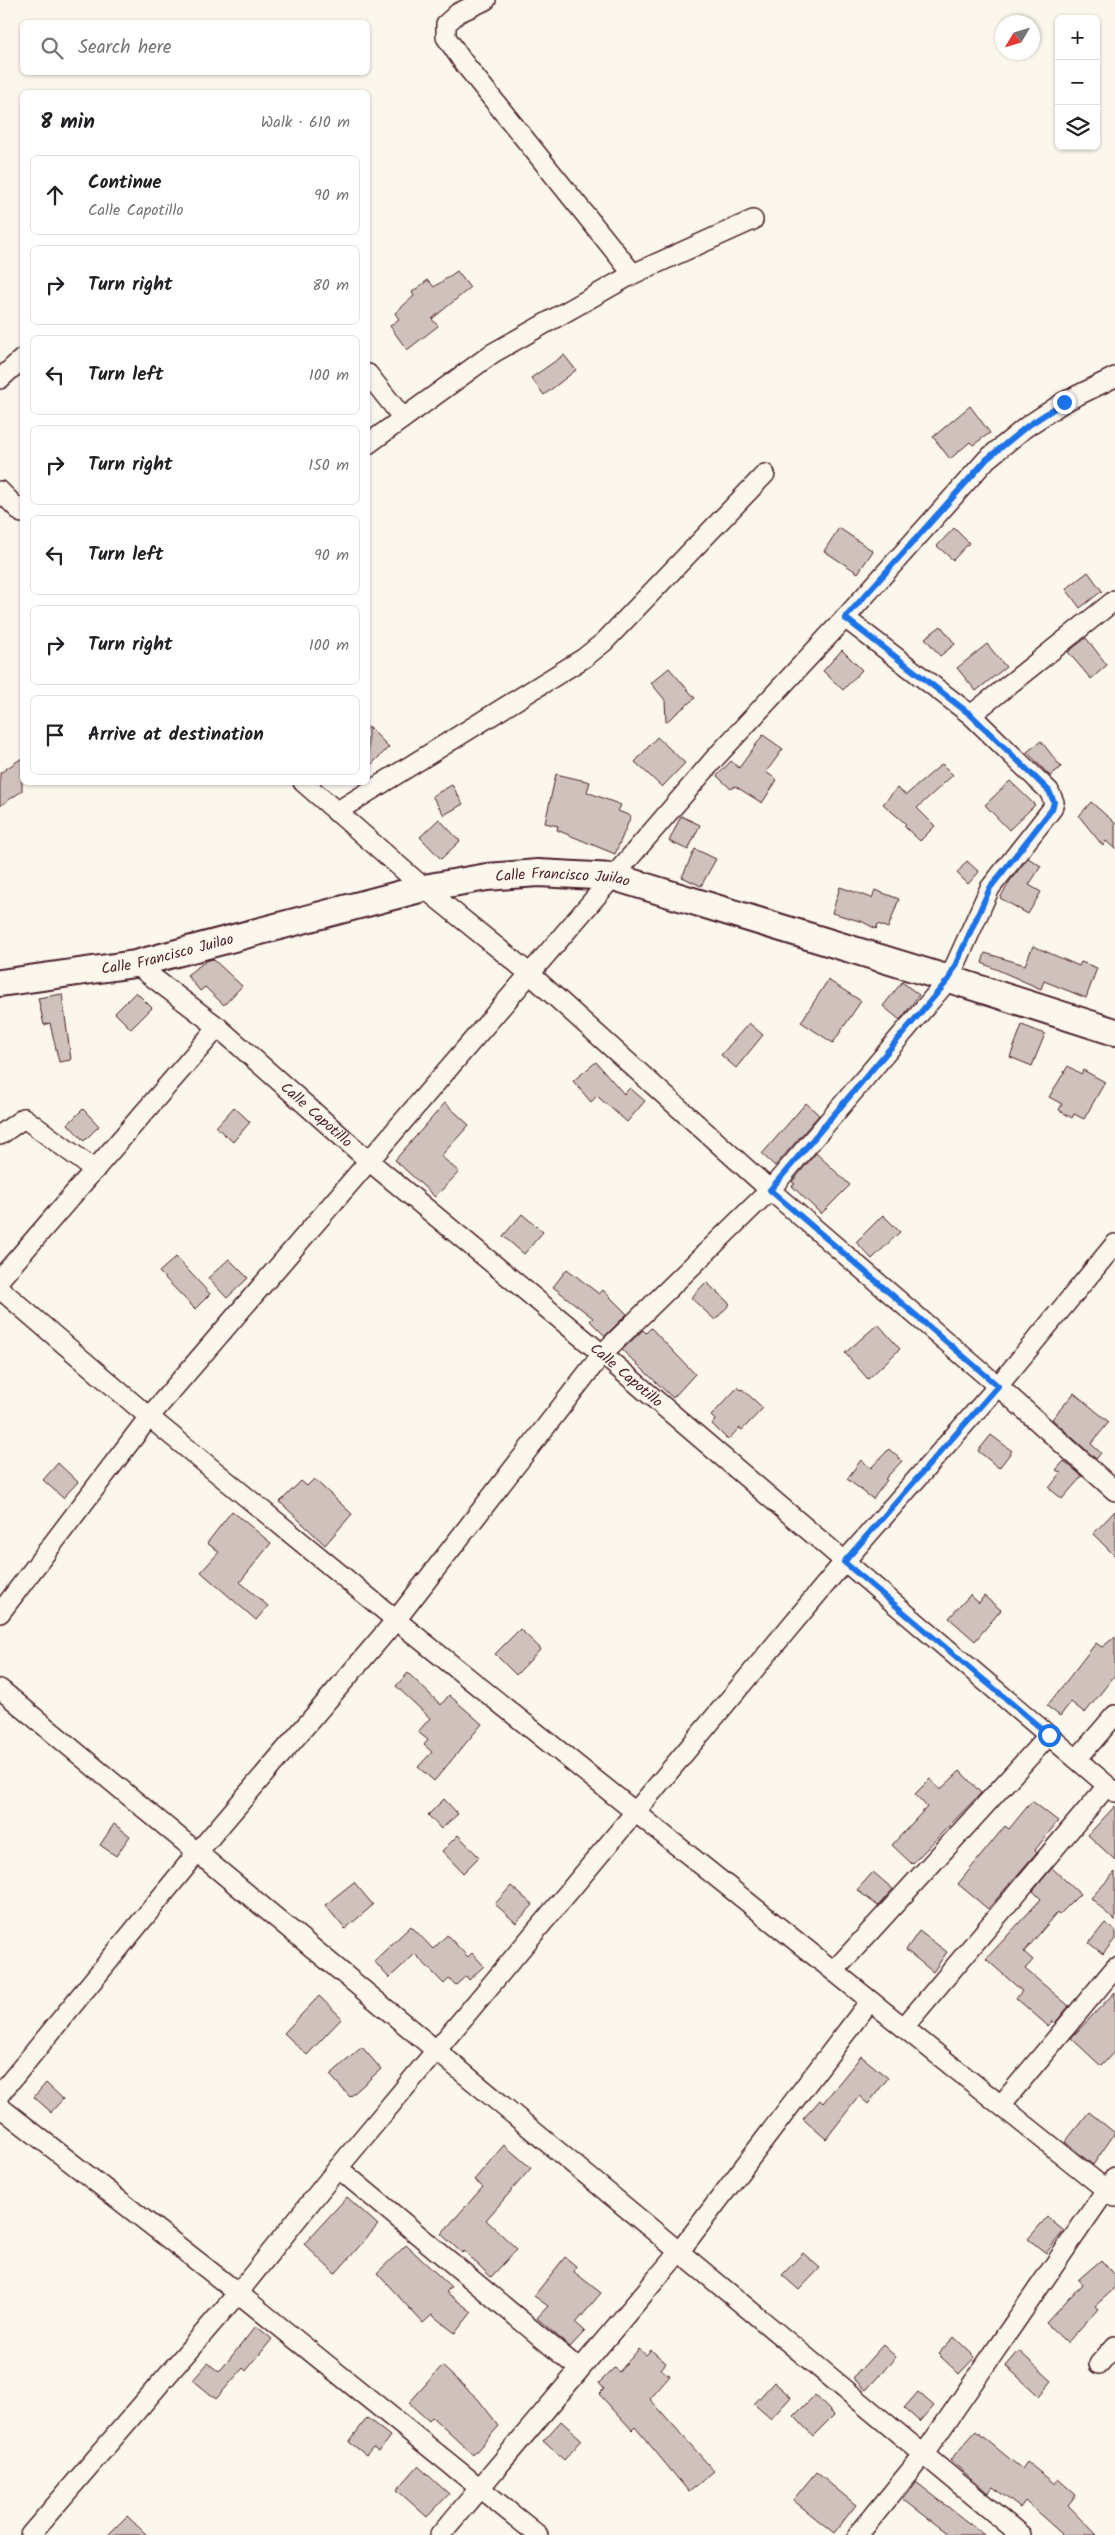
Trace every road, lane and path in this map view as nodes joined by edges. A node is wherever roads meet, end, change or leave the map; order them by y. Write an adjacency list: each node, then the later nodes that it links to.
1 (486, 0): 3 (street)
2 (753, 220): 3 (street)
3 (633, 274): 8 (street)
4 (20, 361): 7 (street)
5 (370, 377): 8 (street)
6 (1115, 377): 14 (street)
7 (0, 378)
8 (403, 418): 9 (street)
9 (370, 443)
10 (765, 474): 17 (street)
11 (0, 491): 12 (street)
12 (20, 511)
13 (1115, 600): 15 (street)
14 (845, 618): 15 (street); 18 (street)
15 (971, 715): 22 (street)
16 (306, 785): 17 (street)
17 (336, 812): 19 (street)
18 (614, 877): 19 (street, Calle Francisco Juilao); 21 (street); 22 (street, Calle Francisco Juilao)
19 (424, 888): 20 (street, Calle Francisco Juilao); 21 (street)
20 (136, 964): 23 (street, Calle Francisco Juilao); 24 (street, Calle Capotillo)
21 (530, 974): 27 (street); 29 (street)
22 (949, 979): 25 (street, Calle Francisco Juilao); 29 (street)
23 (0, 983)
24 (218, 1027): 27 (street, Calle Capotillo); 28 (street)
25 (1115, 1032)
26 (0, 1135): 28 (street)
27 (370, 1161): 33 (street, Calle Capotillo); 35 (street)
28 (95, 1170): 31 (street)
29 (770, 1190): 33 (street); 34 (street)
30 (1115, 1244): 34 (street)
31 (0, 1279)
32 (0, 1289): 35 (street)
33 (602, 1354): 37 (street, Calle Capotillo); 39 (street)
34 (998, 1386): 36 (street); 37 (street)
35 (149, 1417): 38 (street); 39 (street)
36 (1115, 1491)
37 (844, 1562): 42 (street, Calle Capotillo); 45 (street)
38 (0, 1613)
39 (396, 1620): 45 (street); 46 (street)
40 (0, 1689): 46 (street)
41 (1115, 1715): 43 (street)
42 (1049, 1735): 43 (street, Calle Capotillo); 48 (street)
43 (1077, 1759): 44 (street, Calle Capotillo)
44 (1111, 1789): 50 (street)
45 (636, 1814): 48 (street); 51 (street)
46 (197, 1853): 51 (street); 52 (street)
47 (1115, 1968): 53 (street)
48 (834, 1971): 49 (street)
49 (870, 2001): 50 (street); 57 (street)
50 (904, 2027): 53 (street)
51 (437, 2051): 55 (street); 57 (street)
52 (0, 2094)
53 (1000, 2105): 56 (street)
54 (0, 2107): 58 (street)
55 (338, 2168): 58 (street); 61 (street)
56 (1112, 2188): 62 (street)
57 (679, 2252): 61 (street); 62 (street)
58 (238, 2294): 63 (street); 64 (street)
59 (1115, 2346): 60 (street)
60 (1099, 2364)
61 (580, 2369): 63 (street)
62 (924, 2454): 67 (street); 68 (street)
63 (480, 2487): 65 (street); 66 (street)
64 (38, 2532)
65 (440, 2535)
66 (538, 2535)
67 (858, 2535)
68 (1021, 2535)

